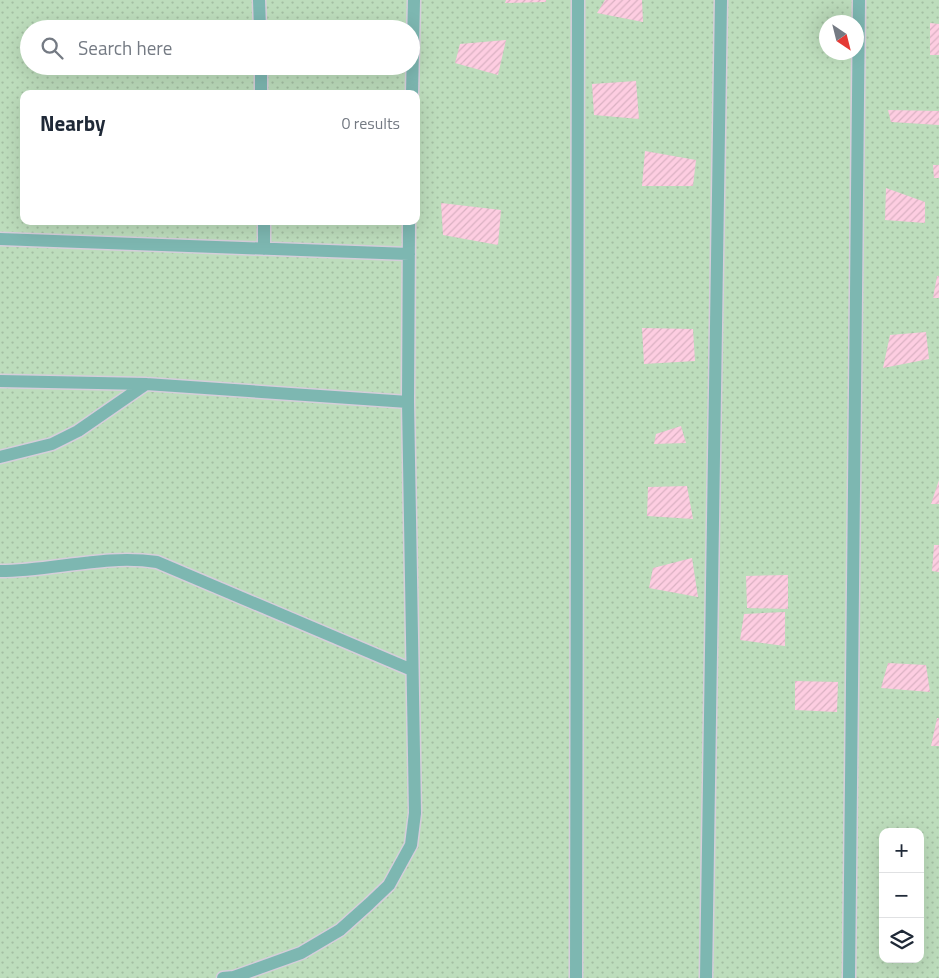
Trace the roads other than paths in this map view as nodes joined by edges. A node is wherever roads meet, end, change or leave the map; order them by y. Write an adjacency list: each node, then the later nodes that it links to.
1 (259, 0): 6 (street)
2 (414, 0): 7 (street)
3 (578, 0): 24 (street)
4 (722, 0): 25 (street)
5 (859, 0): 26 (street)
6 (260, 20)
7 (414, 20)
8 (261, 75): 10 (street)
9 (412, 75): 11 (street)
10 (261, 90)
11 (412, 90)
12 (264, 225): 15 (street)
13 (410, 225): 16 (street)
14 (0, 239): 15 (street)
15 (264, 249): 16 (street)
16 (409, 254): 19 (street)
17 (0, 381): 18 (street)
18 (146, 384): 19 (street); 20 (street)
19 (408, 402): 22 (street)
20 (0, 457)
21 (0, 571): 22 (street)
22 (412, 670): 23 (street)
23 (223, 978)
24 (576, 978)
25 (706, 978)
26 (849, 978)

